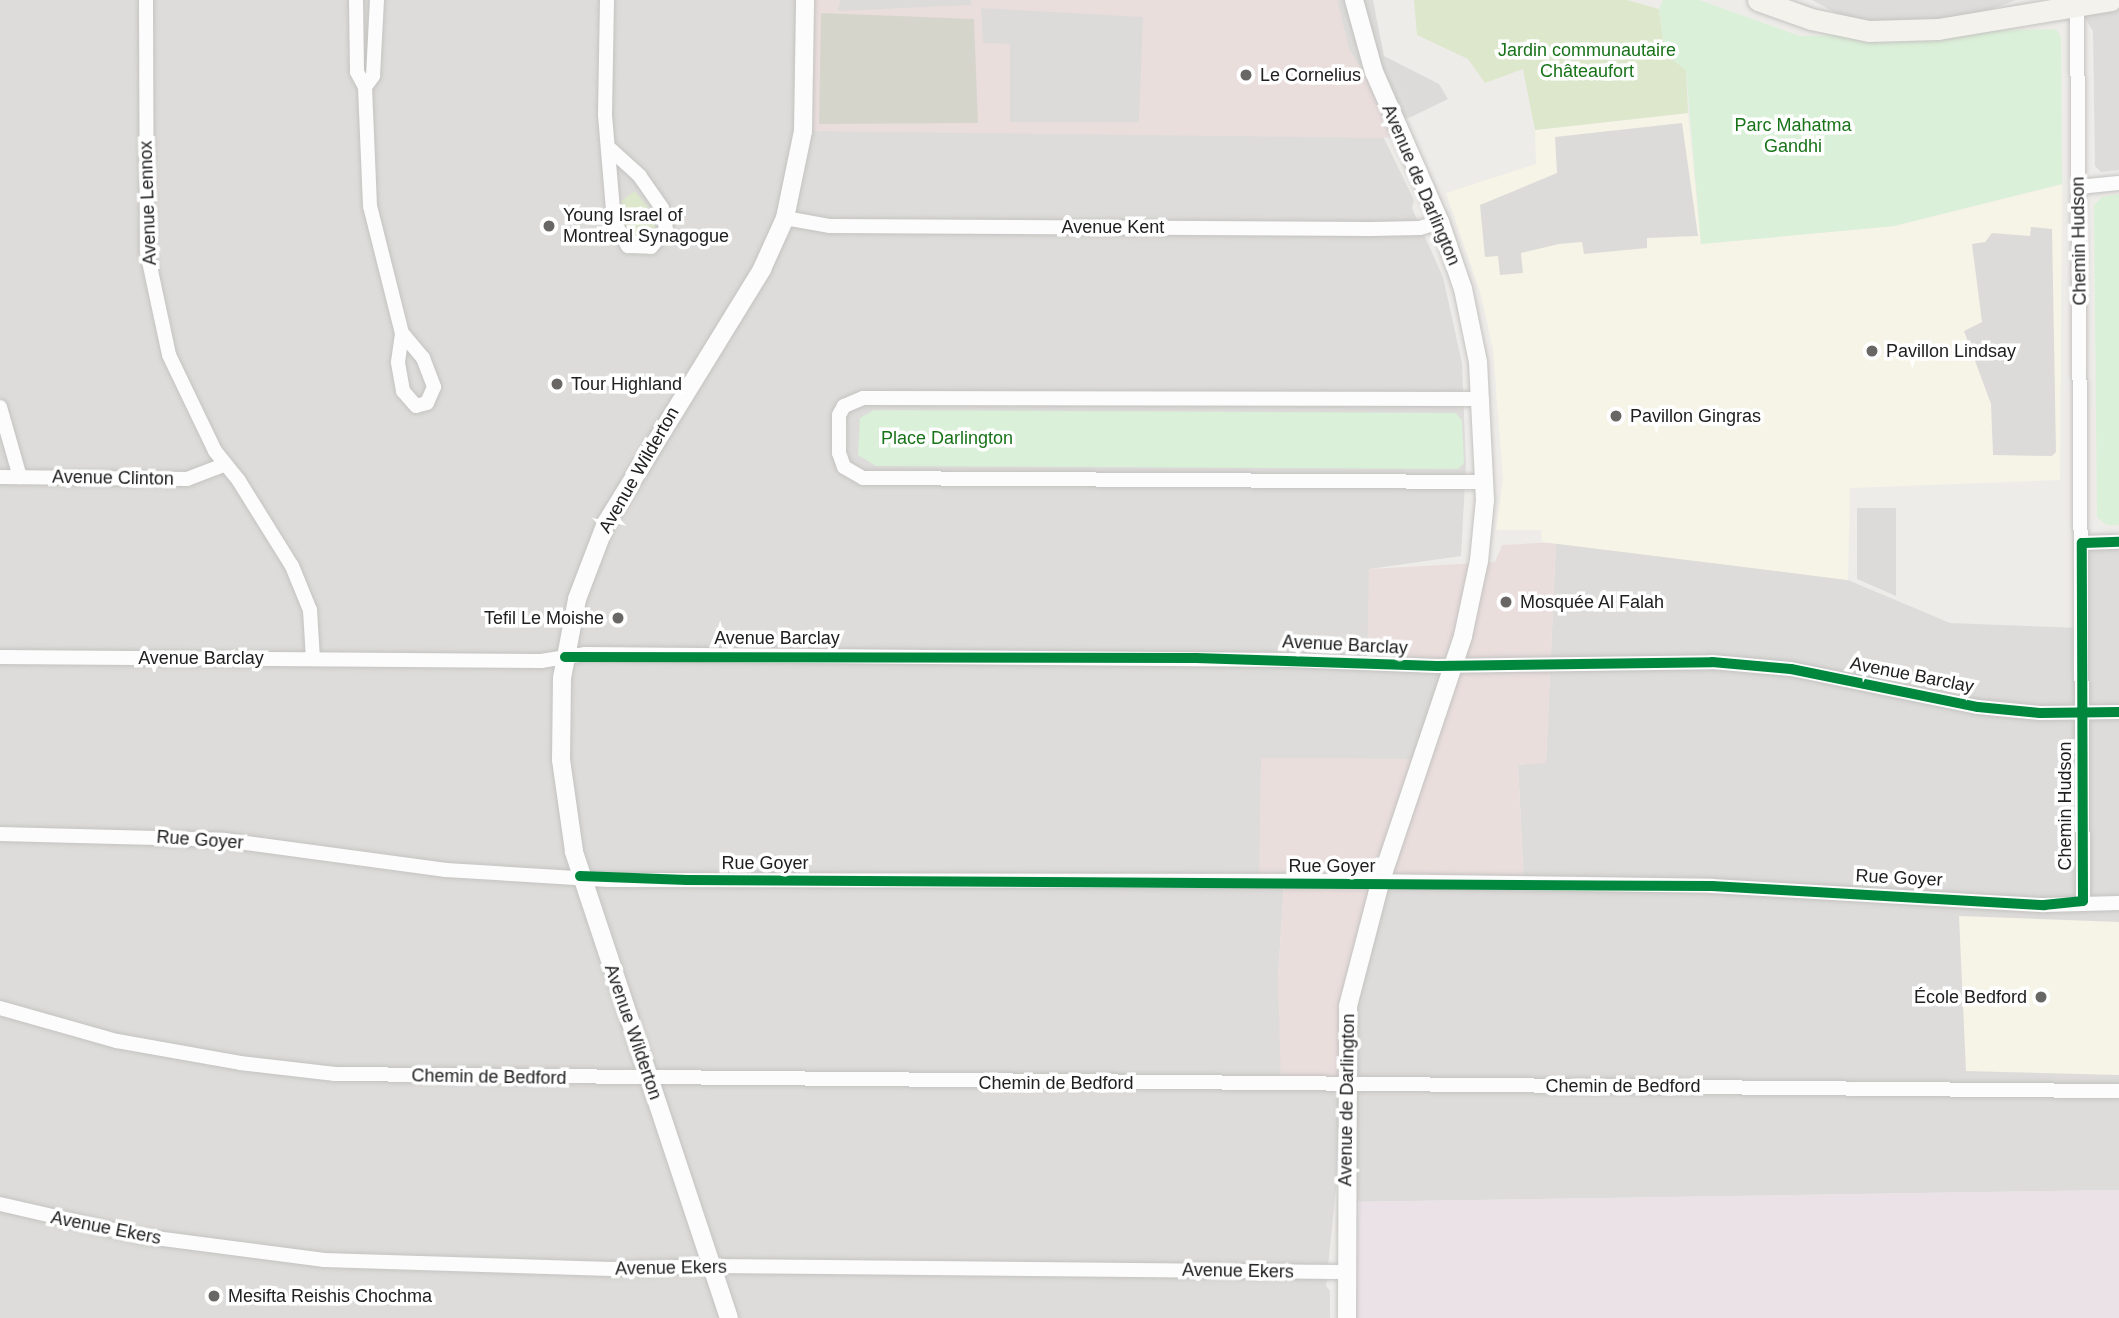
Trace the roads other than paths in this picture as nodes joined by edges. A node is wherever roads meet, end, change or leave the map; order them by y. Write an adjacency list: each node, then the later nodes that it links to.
1 (146, 0): 19 (street, Avenue Lennox)
2 (356, 0): 10 (street)
3 (377, 0): 10 (street)
4 (607, 0): 11 (street)
5 (804, 0): 14 (street, Avenue Wilderton)
6 (1354, 0): 15 (street, Avenue de Darlington)
7 (1758, 0): 9 (main road)
8 (2111, 0): 9 (main road)
9 (2077, 3): 13 (street, Chemin Hudson)
10 (365, 87): 16 (street)
11 (608, 147): 11 (street)
12 (2119, 183): 13 (street)
13 (2078, 187): 24 (street, Chemin Hudson)
14 (785, 218): 15 (street, Avenue Kent); 26 (street, Avenue Wilderton)
15 (1440, 222): 17 (street, Avenue de Darlington)
16 (402, 333)
17 (1482, 399): 22 (street, Avenue de Darlington); 22 (street)
18 (0, 407): 21 (street)
19 (224, 465): 21 (street, Avenue Clinton); 27 (street, Avenue Lennox)
20 (0, 477): 21 (street, Avenue Clinton)
21 (20, 477)
22 (1485, 482): 28 (street, Avenue de Darlington)
23 (2119, 542): 24 (street)
24 (2082, 543): 29 (street, Chemin Hudson)
25 (0, 657): 27 (street, Avenue Barclay)
26 (565, 657): 27 (street, Avenue Barclay); 28 (street, Avenue Barclay); 32 (street, Avenue Wilderton)
27 (313, 659)
28 (1455, 665): 29 (street, Avenue Barclay); 33 (street, Avenue de Darlington)
29 (2082, 712): 30 (street, Avenue Barclay); 34 (street, Chemin Hudson)
30 (2119, 712)
31 (0, 834): 32 (street, Rue Goyer)
32 (580, 876): 33 (street, Rue Goyer); 37 (street, Avenue Wilderton)
33 (1380, 883): 34 (street, Rue Goyer); 38 (street, Avenue de Darlington)
34 (2083, 901): 35 (street, Rue Goyer)
35 (2119, 903)
36 (0, 1008): 37 (street, Chemin de Bedford)
37 (649, 1079): 38 (street, Chemin de Bedford); 41 (street, Avenue Wilderton)
38 (1345, 1084): 39 (street, Chemin de Bedford); 42 (street, Avenue de Darlington)
39 (2119, 1091)
40 (0, 1204): 41 (street, Avenue Ekers)
41 (710, 1266): 42 (street, Avenue Ekers); 43 (street, Avenue Wilderton)
42 (1347, 1272): 44 (street, Avenue de Darlington)
43 (729, 1318)
44 (1347, 1318)

